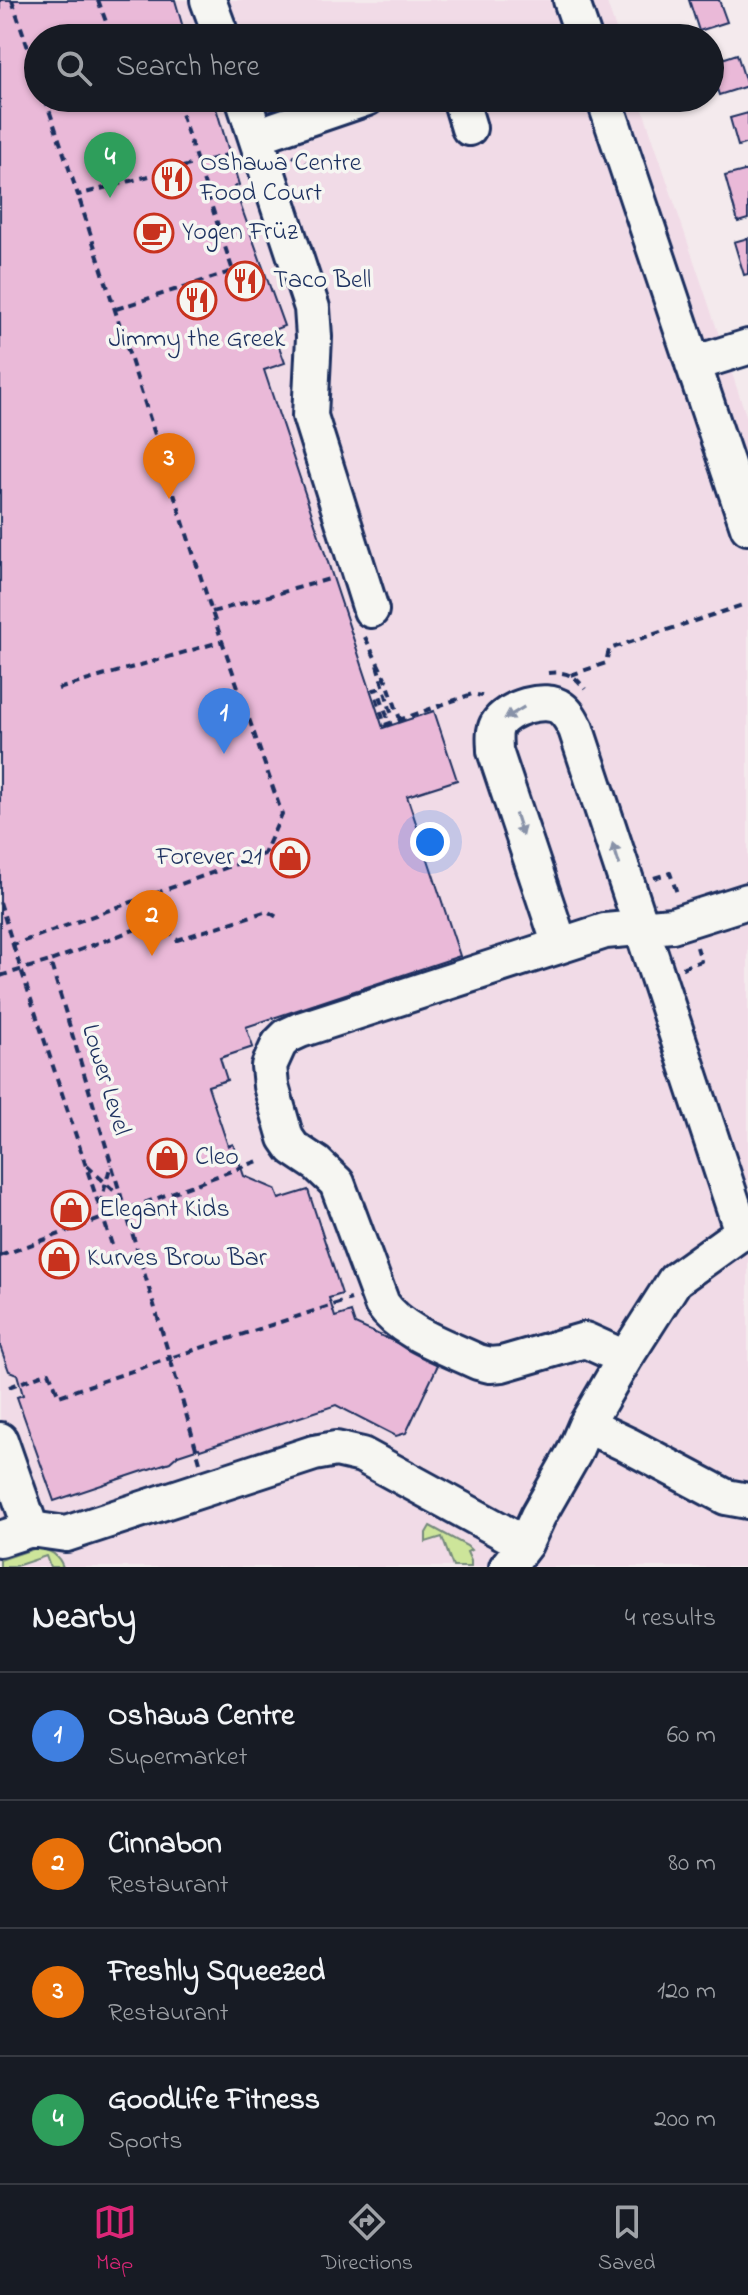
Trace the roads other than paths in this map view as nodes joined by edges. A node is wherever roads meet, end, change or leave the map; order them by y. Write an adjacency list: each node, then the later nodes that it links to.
1 (208, 0): 2 (street)
2 (217, 24)
3 (244, 112): 6 (street)
4 (330, 112): 6 (street)
5 (609, 112): 8 (street)
6 (247, 144): 10 (street)
7 (748, 347): 8 (street)
8 (693, 364): 9 (street)
9 (748, 527)
10 (371, 610)
11 (748, 901): 12 (street)
12 (641, 928): 13 (street); 13 (street, one-way to 13); 14 (street)
13 (560, 945): 15 (street)
14 (745, 1231): 15 (street)
15 (625, 1358): 16 (street)
16 (586, 1425): 18 (street); 20 (street)
17 (0, 1440): 19 (street)
18 (748, 1501)
19 (15, 1534): 20 (street)
20 (520, 1559)

